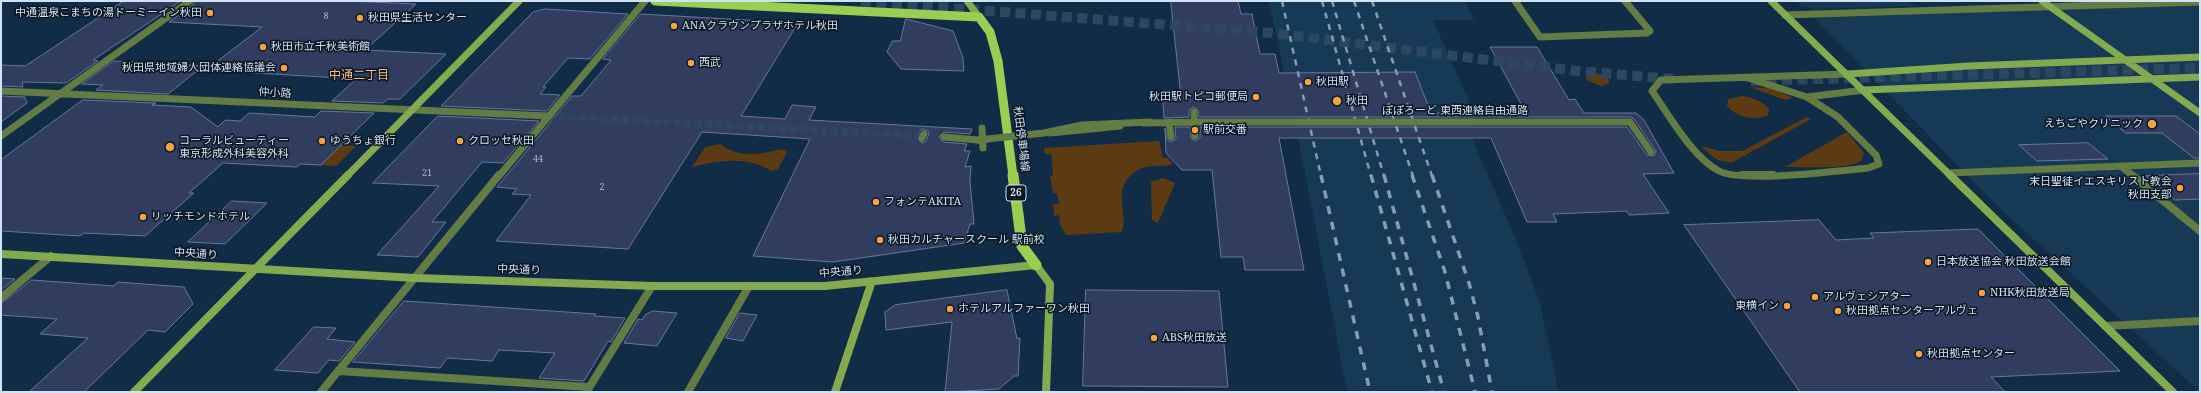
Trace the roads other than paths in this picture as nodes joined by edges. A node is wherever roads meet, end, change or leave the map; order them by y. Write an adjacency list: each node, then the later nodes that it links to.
1 (190, 1): 23 (street)
2 (519, 1): 25 (street)
3 (645, 1): 28 (street)
4 (655, 1): 10 (main road)
5 (967, 1): 14 (street)
6 (1515, 1): 7 (street)
7 (1625, 1)
8 (1771, 1): 13 (street)
9 (2042, 1): 12 (street)
10 (709, 2): 14 (main road)
11 (2200, 2): 12 (street)
12 (2050, 6): 13 (street); 16 (street)
13 (1785, 15): 17 (street)
14 (979, 17): 45 (main road, 秋田停車場線 / 26)
15 (2200, 57): 16 (street)
16 (2126, 60): 17 (street); 20 (street)
17 (1848, 74): 19 (street); 21 (street)
18 (2200, 77): 20 (street)
19 (1748, 78): 24 (street); 24 (street)
20 (2152, 79): 21 (street); 27 (street)
21 (1864, 90): 24 (street); 41 (street)
22 (1, 91): 23 (street, 仲小路)
23 (62, 93): 25 (street, 仲小路); 32 (street)
24 (1808, 97)
25 (412, 111): 28 (street, 仲小路); 46 (street)
26 (1192, 112): 30 (street)
27 (2200, 113)
28 (548, 116): 47 (street)
29 (1169, 122): 30 (street); 35 (street); 36 (street, bridge)
30 (1192, 122): 33 (street); 38 (street, ぽぽろーど 東西連絡自由通路, bridge)
31 (982, 128): 36 (street)
32 (1, 136)
33 (1195, 136)
34 (944, 137): 36 (street)
35 (1171, 137)
36 (983, 139): 37 (street)
37 (983, 148)
38 (1651, 152)
39 (2200, 163): 40 (street)
40 (2121, 166): 41 (street); 42 (street)
41 (1948, 172): 53 (street)
42 (2200, 231)
43 (1, 254): 44 (street, 中央通り)
44 (51, 256): 46 (street, 中央通り); 51 (street)
45 (1036, 265): 48 (street, 中央通り); 60 (street)
46 (256, 269): 47 (street, 中央通り); 56 (street)
47 (414, 278): 49 (street, 中央通り); 54 (street)
48 (872, 281): 50 (street, 中央通り); 59 (street)
49 (652, 286): 50 (street, 中央通り); 55 (street)
50 (749, 286): 58 (street)
51 (1, 298)
52 (2200, 321): 53 (street)
53 (2106, 326): 61 (street)
54 (339, 371): 55 (street); 57 (street)
55 (587, 390)
56 (134, 392)
57 (321, 392)
58 (688, 392)
59 (835, 392)
60 (1046, 392)
61 (2173, 392)

